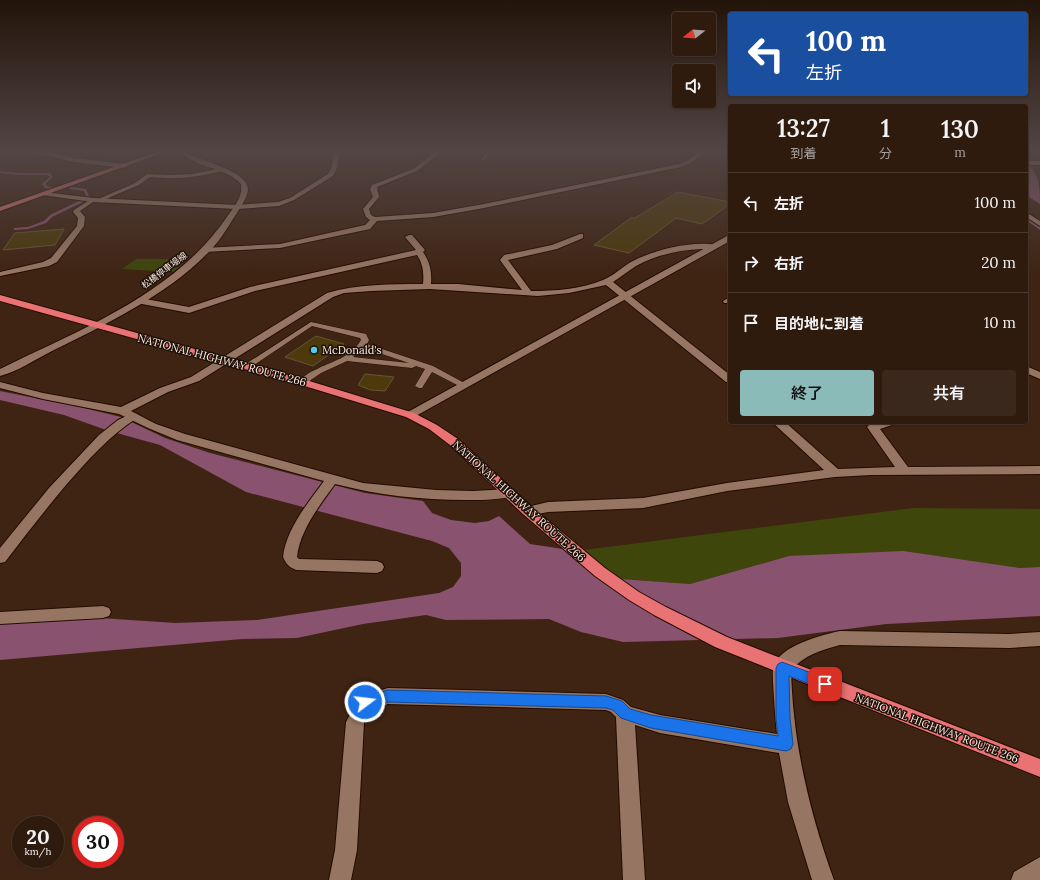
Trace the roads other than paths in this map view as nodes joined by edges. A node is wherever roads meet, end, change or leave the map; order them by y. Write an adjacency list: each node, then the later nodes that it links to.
1 (52, 191): 7 (main road)
2 (115, 191): 8 (street)
3 (244, 191): 9 (street, 松橋停車場線)
4 (305, 191): 9 (street)
5 (374, 191): 12 (street)
6 (561, 191): 12 (street)
7 (44, 194): 8 (street); 10 (main road)
8 (91, 199): 9 (street); 20 (street)
9 (237, 207): 18 (street, 松橋停車場線)
10 (0, 209)
11 (1028, 215): 13 (street)
12 (374, 219): 18 (street)
13 (1040, 224)
14 (580, 236): 23 (street)
15 (409, 237): 19 (street)
16 (728, 239): 17 (street)
17 (714, 247): 21 (street); 24 (street)
18 (204, 250): 26 (street, 松橋停車場線)
19 (419, 252): 22 (street); 26 (street)
20 (0, 274)
21 (607, 281): 23 (street); 24 (street)
22 (427, 287): 23 (street); 30 (street)
23 (528, 293)
24 (626, 296): 36 (street); 39 (street)
25 (0, 298): 27 (highway, NATIONAL HIGHWAY ROUTE 266)
26 (140, 301): 27 (street, 松橋停車場線)
27 (95, 325): 30 (highway, NATIONAL HIGHWAY ROUTE 266); 34 (street, 松橋停車場線)
28 (363, 345): 29 (lane); 31 (lane); 32 (lane)
29 (346, 359): 32 (lane); 37 (lane)
30 (225, 361): 31 (highway, NATIONAL HIGHWAY ROUTE 266); 41 (street)
31 (246, 367): 37 (highway, NATIONAL HIGHWAY ROUTE 266)
32 (430, 368): 39 (lane); 40 (lane)
33 (1028, 370): 35 (street)
34 (0, 373)
35 (1040, 376)
36 (728, 378)
37 (302, 382): 42 (highway, NATIONAL HIGHWAY ROUTE 266)
38 (0, 385): 41 (street)
39 (464, 385): 42 (street)
40 (419, 386)
41 (127, 415): 48 (street); 51 (street)
42 (410, 415): 49 (highway, NATIONAL HIGHWAY ROUTE 266)
43 (780, 424): 47 (street)
44 (884, 424): 46 (street)
45 (1040, 470): 46 (street)
46 (905, 471): 47 (street)
47 (835, 473): 50 (street)
48 (331, 481): 49 (street); 52 (street)
49 (509, 493): 50 (highway, NATIONAL HIGHWAY ROUTE 266)
50 (528, 511): 56 (highway, NATIONAL HIGHWAY ROUTE 266)
51 (1, 555)
52 (377, 567)
53 (103, 612): 54 (street)
54 (0, 618)
55 (1040, 639): 56 (street)
56 (782, 668): 58 (street); 59 (highway, NATIONAL HIGHWAY ROUTE 266)
57 (626, 714): 58 (street); 61 (street); 62 (street)
58 (786, 744): 63 (street)
59 (1040, 768)
60 (1040, 868): 64 (street)
61 (340, 880)
62 (634, 880)
63 (824, 880)
64 (1022, 880)

